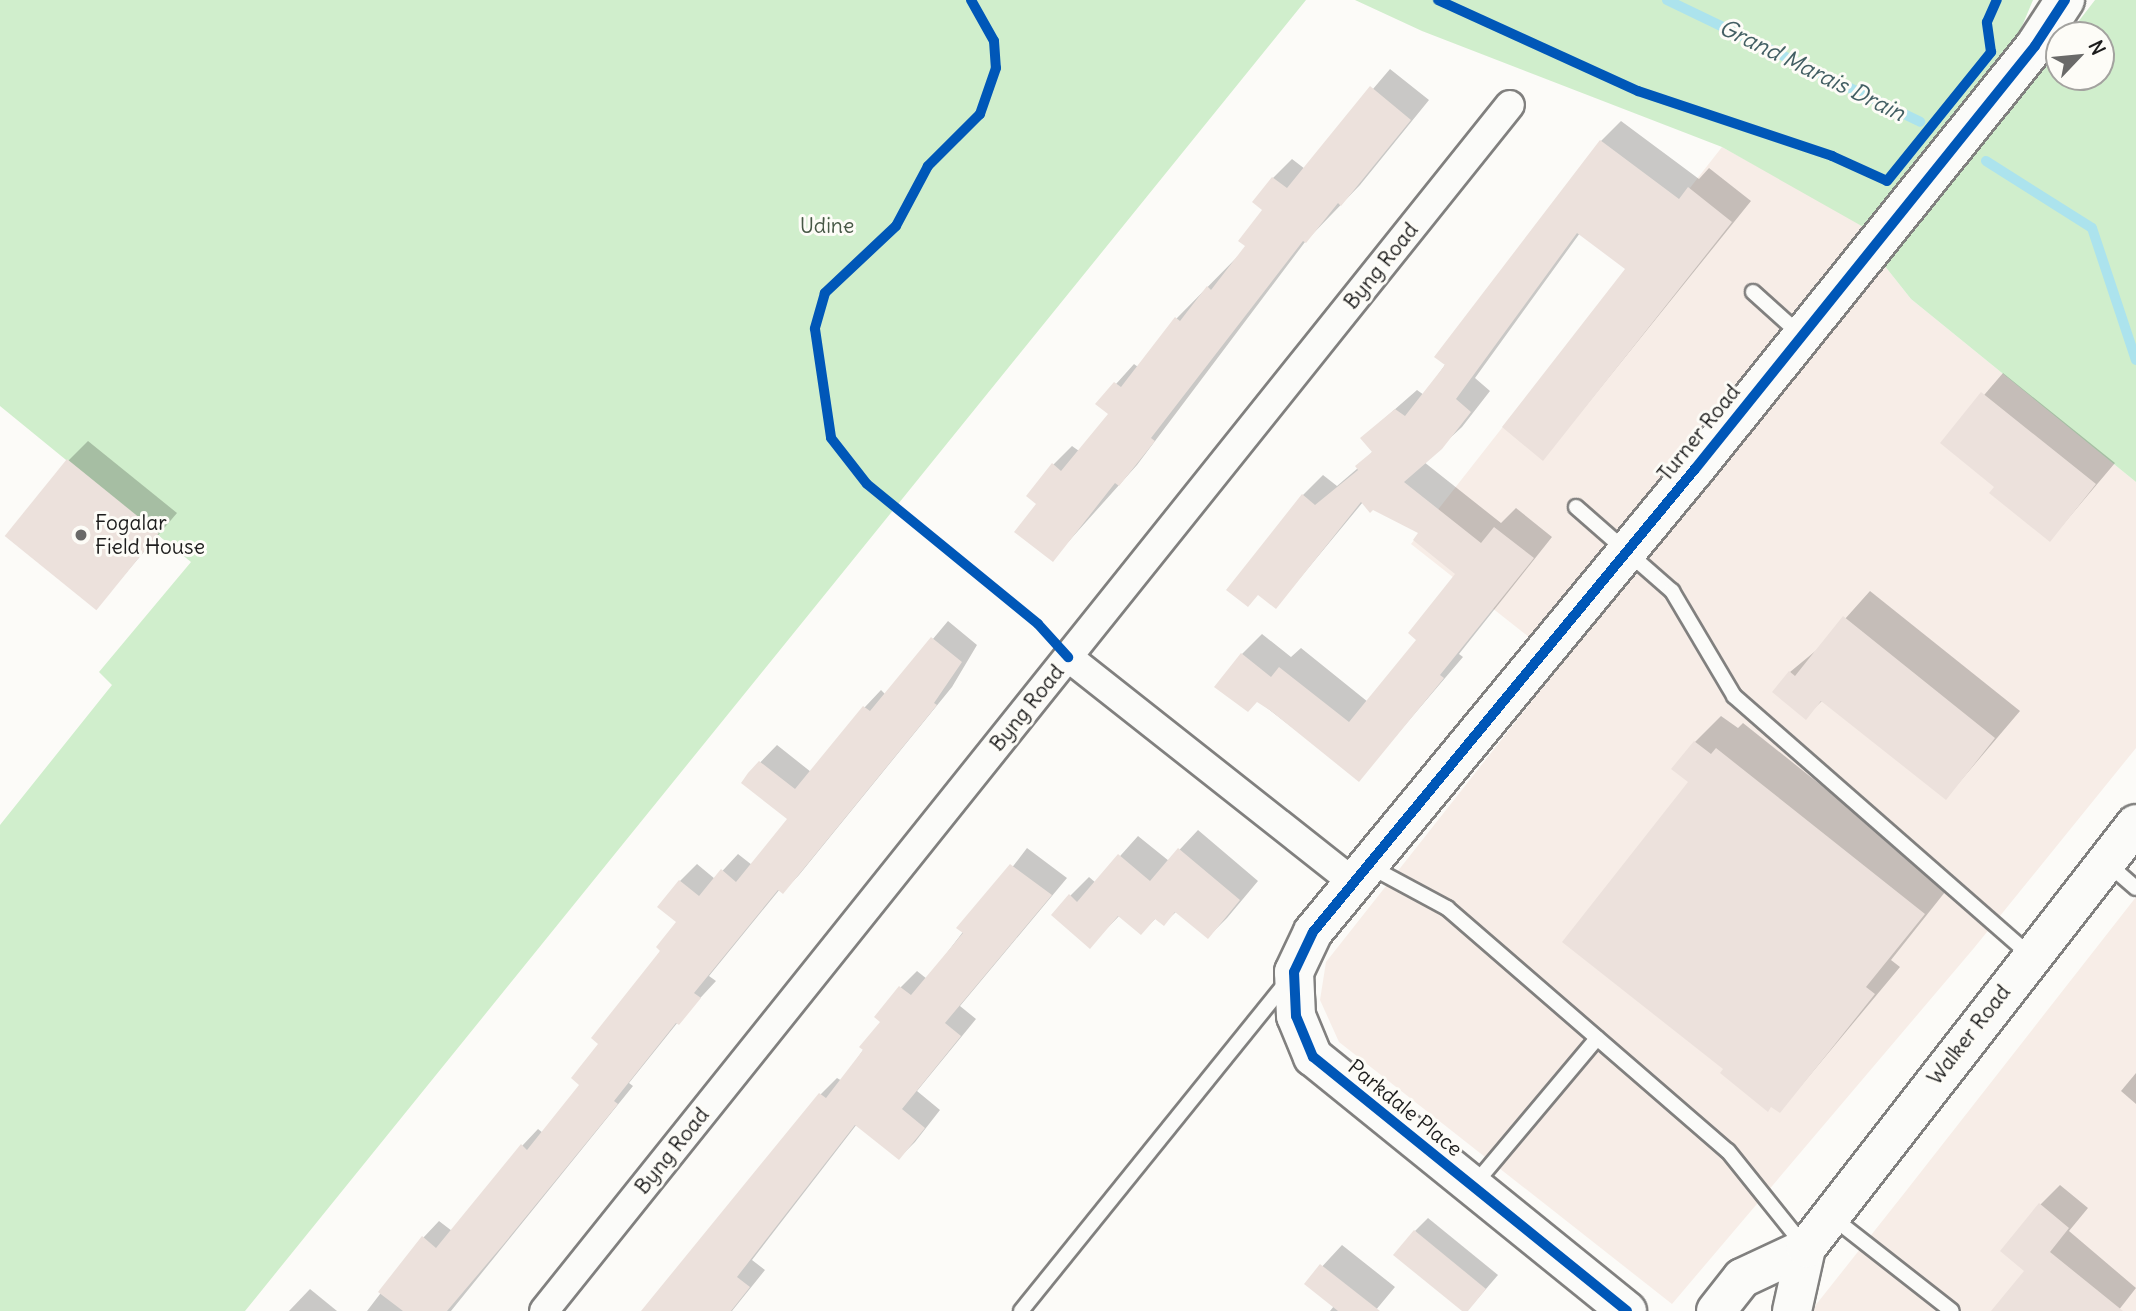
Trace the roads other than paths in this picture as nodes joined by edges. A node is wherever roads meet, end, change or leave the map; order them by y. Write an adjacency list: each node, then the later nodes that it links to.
1 (2065, 0): 4 (street, Turner Road)
2 (1510, 105): 7 (street, Byng Road)
3 (1753, 292): 4 (lane)
4 (1802, 336): 6 (street, Turner Road)
5 (1576, 507): 6 (lane)
6 (1627, 551): 10 (street, Turner Road); 12 (lane)
7 (1068, 657): 10 (street); 18 (street, Byng Road)
8 (2136, 824): 9 (street, Walker Road)
9 (2106, 862): 11 (lane); 12 (street, Walker Road)
10 (1361, 874): 13 (street, Parkdale Place); 14 (lane)
11 (2136, 888)
12 (2031, 956): 16 (street, Walker Road)
13 (1294, 972): 15 (street, Parkdale Place); 19 (lane)
14 (1597, 1038): 15 (lane); 17 (lane)
15 (1472, 1187): 20 (street, Parkdale Place)
16 (1831, 1216): 17 (street, Walker Road); 23 (lane)
17 (1806, 1248): 21 (street, Walker Road); 22 (street, Walker Road)
18 (544, 1311)
19 (1021, 1311)
20 (1627, 1311)
21 (1716, 1311)
22 (1792, 1311)
23 (1952, 1311)

